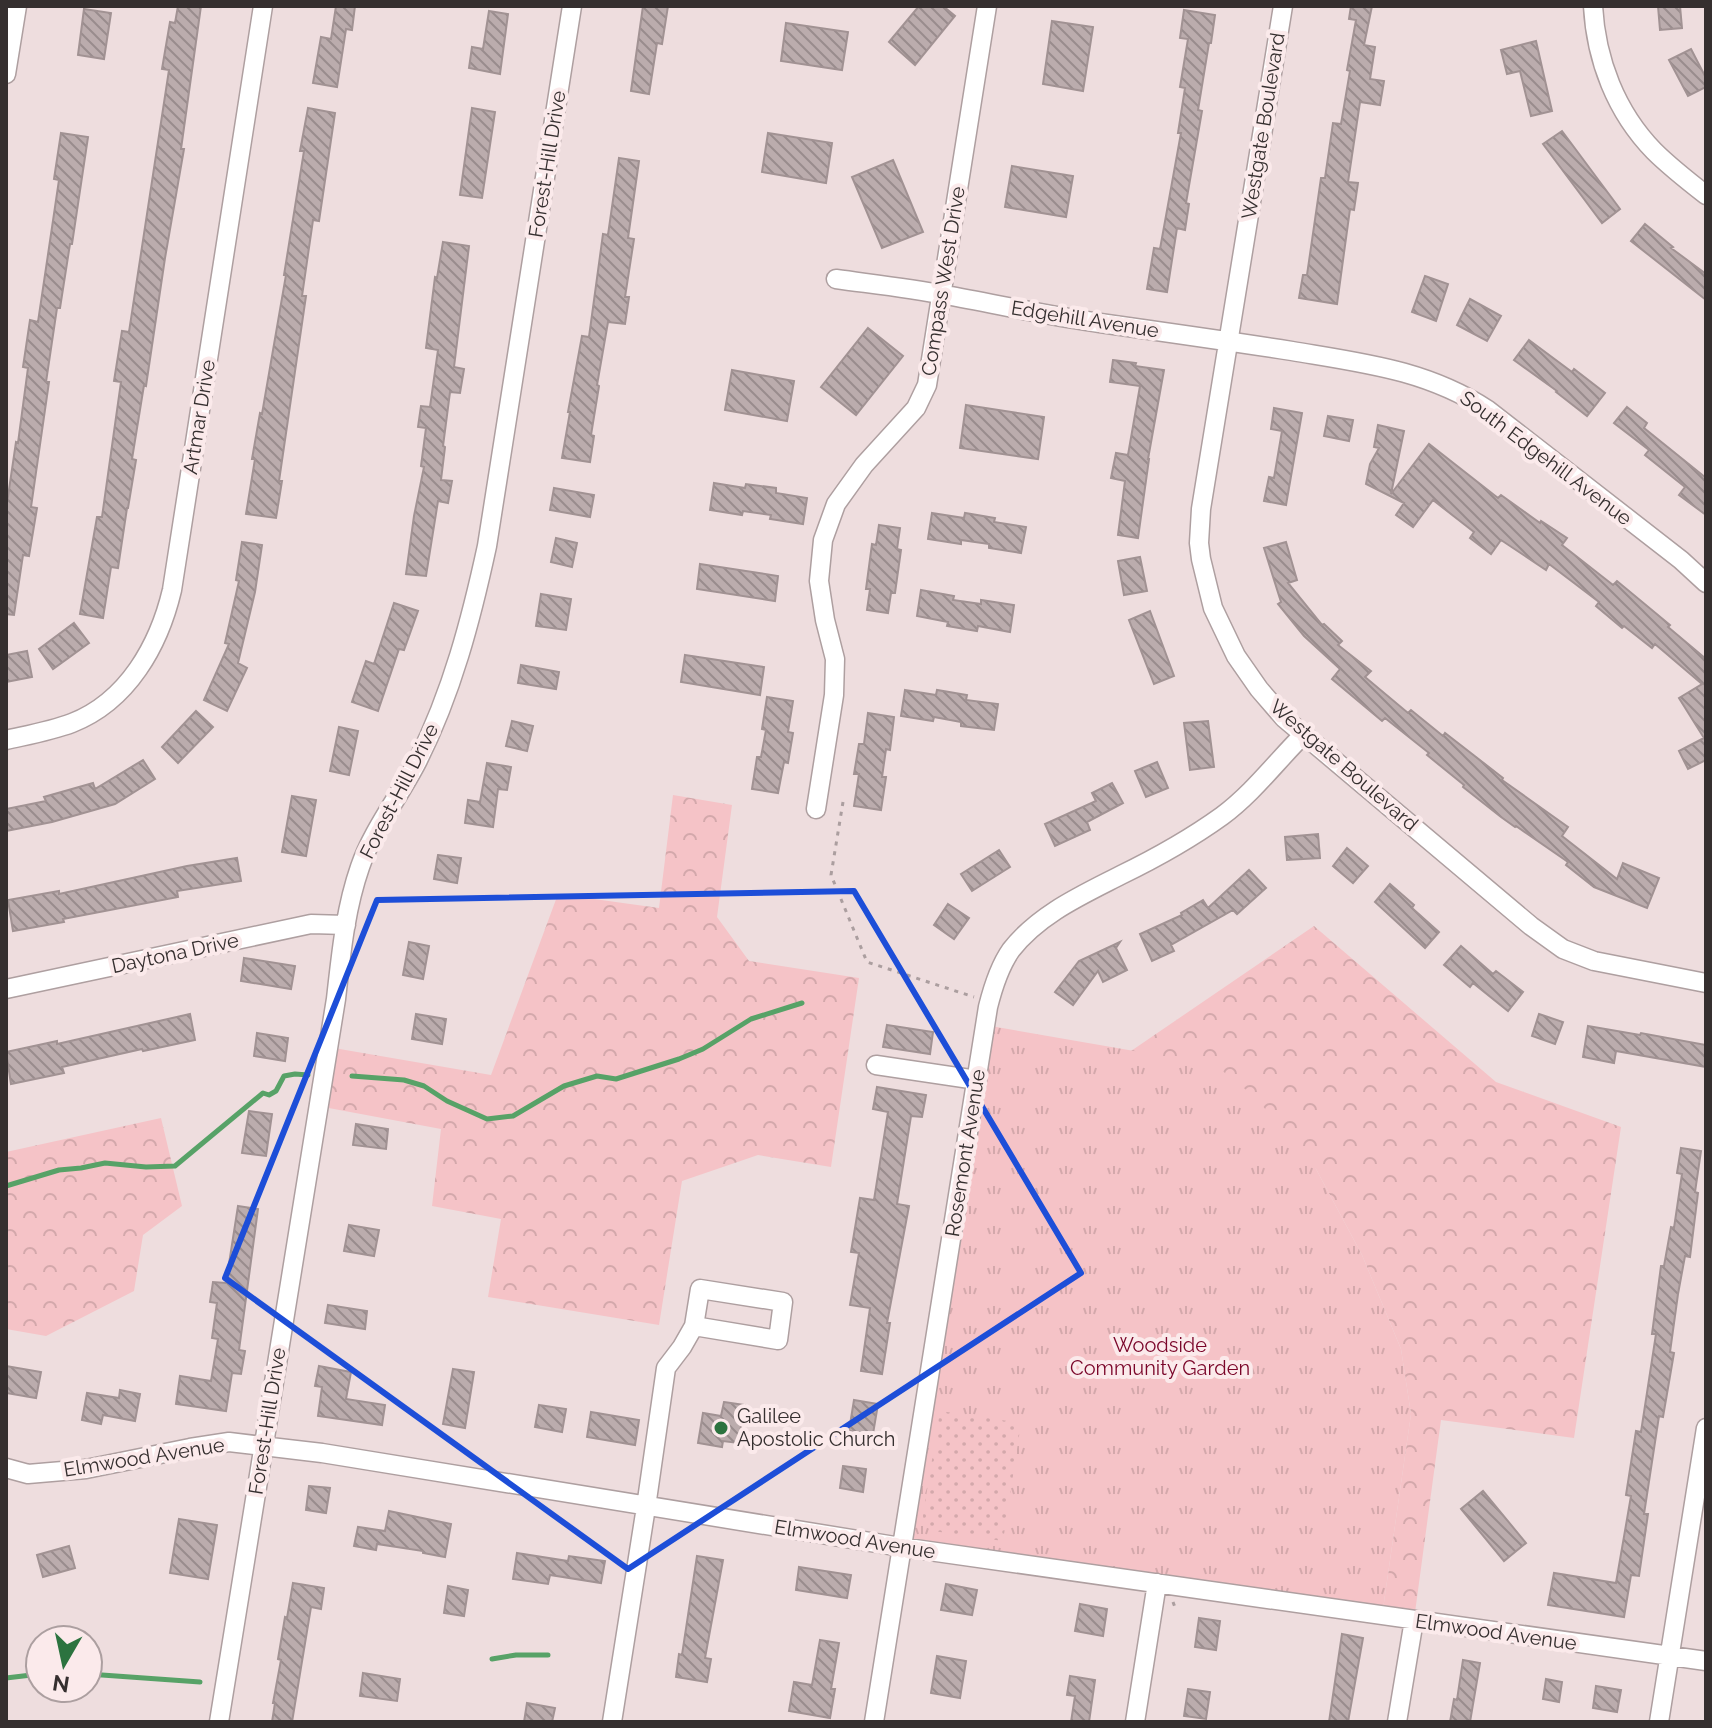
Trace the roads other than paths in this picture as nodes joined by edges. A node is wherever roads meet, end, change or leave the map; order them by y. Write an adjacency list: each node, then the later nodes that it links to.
1 (17, 6): 7 (street)
2 (263, 6): 14 (street, Artmar Drive)
3 (572, 6): 16 (street, Forest-Hill Drive)
4 (987, 6): 10 (street, Compass West Drive)
5 (1283, 6): 11 (street, Westgate Boulevard)
6 (1593, 6): 8 (street)
7 (6, 74)
8 (1706, 195)
9 (836, 279): 10 (street, Edgehill Avenue)
10 (941, 294): 11 (street, Edgehill Avenue); 15 (street, Compass West Drive)
11 (1228, 341): 12 (street, South Edgehill Avenue); 13 (street, Westgate Boulevard)
12 (1706, 583)
13 (1304, 734): 17 (street, Westgate Boulevard); 20 (street, Rosemont Avenue)
14 (6, 740)
15 (816, 809)
16 (346, 925): 18 (street, Daytona Drive); 23 (street, Forest-Hill Drive)
17 (1706, 983)
18 (6, 989)
19 (876, 1065): 20 (street)
20 (977, 1080): 28 (street, Rosemont Avenue)
21 (694, 1326): 21 (street); 27 (street)
22 (1706, 1428): 31 (street)
23 (264, 1445): 25 (street, Elmwood Avenue); 27 (street, Elmwood Avenue); 33 (street, Forest-Hill Drive)
24 (6, 1468): 25 (street, Elmwood Avenue)
25 (28, 1474): 26 (street)
26 (6, 1483)
27 (646, 1507): 28 (street, Elmwood Avenue); 34 (street)
28 (901, 1547): 29 (street, Elmwood Avenue); 35 (street, Rosemont Avenue)
29 (1157, 1583): 30 (street, Elmwood Avenue); 36 (street)
30 (1414, 1620): 31 (street, Elmwood Avenue); 37 (street)
31 (1669, 1656): 32 (street, Elmwood Avenue); 38 (street)
32 (1706, 1661)
33 (219, 1722)
34 (612, 1722)
35 (874, 1722)
36 (1135, 1722)
37 (1397, 1722)
38 (1659, 1722)

